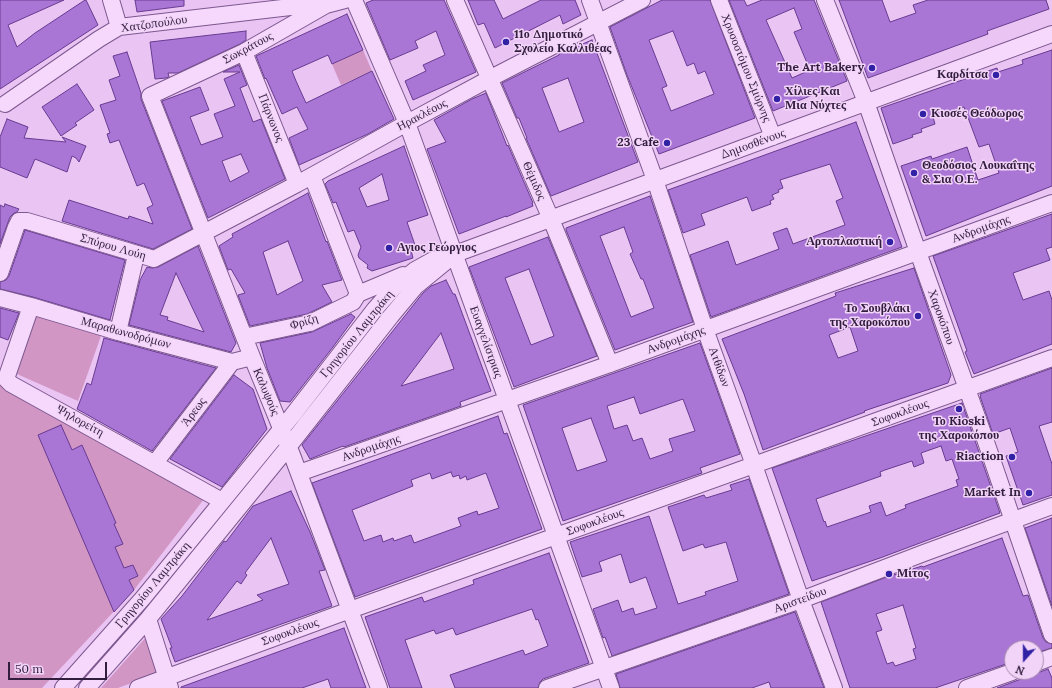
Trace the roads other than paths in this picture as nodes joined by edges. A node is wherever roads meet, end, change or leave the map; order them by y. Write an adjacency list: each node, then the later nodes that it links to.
1 (111, 0): 11 (street)
2 (345, 0): 9 (street, Σωκράτους)
3 (354, 0): 18 (street, Ευαγγελίστριας)
4 (455, 0): 14 (street, Θέμιδος)
5 (590, 0): 10 (street, Ατθίδων)
6 (642, 0): 10 (street, Ηρακλέους)
7 (719, 0): 19 (street, Χρυσοστόμου Σμύρνης)
8 (825, 0): 16 (street, Χαροκόπου)
9 (326, 5): 11 (street, Χατζοπούλου); 13 (street, Σωκράτους)
10 (599, 22): 14 (street, Ηρακλέους); 21 (street, Ατθίδων)
11 (119, 27): 17 (street, Χατζοπούλου)
12 (1052, 34): 16 (street, Δημοσθένους)
13 (244, 52): 15 (street, Σωκράτους); 22 (street, Πάρνωνος)
14 (490, 79): 18 (street, Ηρακλέους); 24 (street, Θέμιδος)
15 (150, 96): 25 (street, Καλυψούς)
16 (866, 102): 19 (street, Δημοσθένους); 26 (street, Χαροκόπου)
17 (5, 104)
18 (407, 123): 20 (street, Ηρακλέους); 27 (street, Ευαγγελίστριας)
19 (773, 137): 21 (street, Δημοσθένους)
20 (312, 176): 22 (street, Ηρακλέους); 31 (street)
21 (655, 180): 24 (street, Δημοσθένους); 34 (street, Ατθίδων)
22 (297, 184): 25 (street, Ηρακλέους)
23 (1052, 203): 26 (street, Ανδρομάχης)
24 (551, 219): 27 (street, Δημοσθένους); 40 (street, Θέμιδος)
25 (203, 234): 28 (street, Σπύρου Λούη); 36 (street, Καλυψούς)
26 (918, 252): 34 (street, Ανδρομάχης); 41 (street, Χαροκόπου)
27 (455, 254): 29 (street, Γρηγορίου Λαμπράκη); 42 (street, Ευαγγελίστριας); 44 (street, Γρηγορίου Λαμπράκη)
28 (136, 255): 30 (street, Σπύρου Λούη); 35 (street)
29 (415, 270): 31 (street, Φρίζη); 43 (street, Γρηγορίου Λαμπράκη)
30 (0, 273)
31 (358, 294): 36 (street, Φρίζη)
32 (0, 298): 33 (street, Μαραθωνοδρόμων)
33 (31, 306): 35 (street, Μαραθωνοδρόμων); 45 (street, Ψηλορείτη)
34 (705, 329): 40 (street, Ανδρομάχης); 46 (street, Ατθίδων)
35 (118, 332): 39 (street, Μαραθωνοδρόμων)
36 (244, 337): 37 (street, Καλυψούς)
37 (252, 358): 39 (street, Μαραθωνοδρόμων); 43 (street, Καλυψούς)
38 (1052, 358): 41 (street, Σοφοκλέους)
39 (232, 362): 45 (street, Άρεως)
40 (610, 364): 42 (street, Ανδρομάχης)
41 (967, 388): 46 (street, Σοφοκλέους); 50 (street, Χαροκόπου)
42 (507, 400): 47 (street, Ανδρομάχης); 51 (street, Ευαγγελίστριας)
43 (282, 429): 44 (street, Καλυψούς); 48 (street, Γρηγορίου Λαμπράκη)
44 (289, 446): 47 (street, Καλυψούς); 54 (street, Γρηγορίου Λαμπράκη)
45 (155, 463): 48 (street, Ψηλορείτη)
46 (754, 465): 51 (street, Σοφοκλέους); 52 (street, Ατθίδων)
47 (299, 473): 53 (street, Καλυψούς)
48 (222, 501): 59 (street, Γρηγορίου Λαμπράκη)
49 (1052, 506): 50 (street, Αριστείδου)
50 (1013, 520): 52 (street, Αριστείδου); 55 (street, Χαροκόπου)
51 (556, 536): 53 (street, Σοφοκλέους); 56 (street, Ευαγγελίστριας)
52 (800, 600): 56 (street, Αριστείδου); 65 (street, Ατθίδων)
53 (350, 610): 58 (street, Σοφοκλέους); 62 (street, Καλυψούς)
54 (148, 619): 58 (street); 60 (street, Γρηγορίου Λαμπράκη)
55 (1052, 636)
56 (604, 668): 63 (street, Αριστείδου); 64 (street, Ευαγγελίστριας)
57 (1004, 675): 66 (street)
58 (168, 682): 61 (street, Σοφοκλέους)
59 (63, 688)
60 (87, 688)
61 (138, 688)
62 (379, 688)
63 (547, 688)
64 (611, 688)
65 (834, 688)
66 (967, 688)

